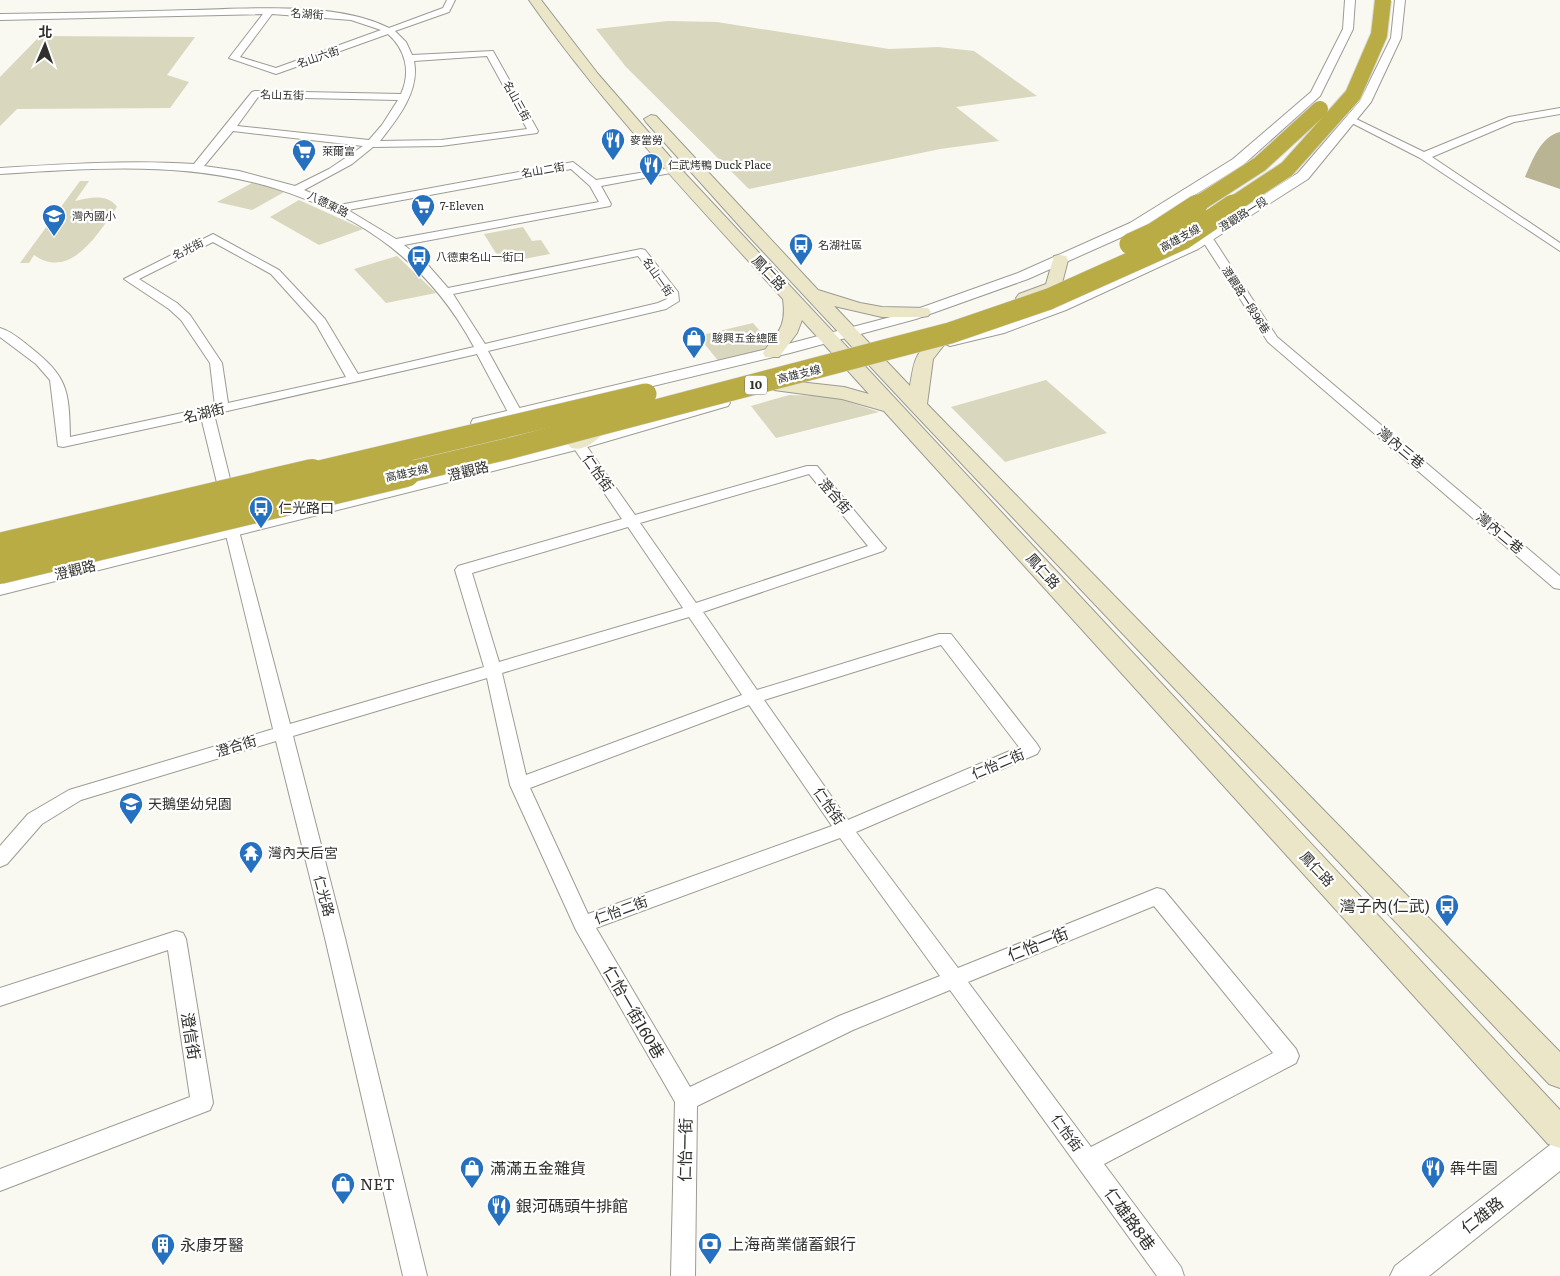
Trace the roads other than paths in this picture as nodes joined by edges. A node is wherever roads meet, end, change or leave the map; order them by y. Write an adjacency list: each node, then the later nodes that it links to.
1 (451, 0): 13 (street, 名山六街)
2 (536, 0): 26 (main road, 鳳仁路)
3 (554, 0): 9 (main road)
4 (1350, 0): 34 (street)
5 (1367, 0): 60 (highway, 高雄支線 / 10, bridge)
6 (1384, 0): 61 (highway, 高雄支線 / 10, bridge)
7 (1400, 0): 20 (street, 澄觀路一段)
8 (270, 12): 11 (street, 名湖街); 13 (street, 名湖街); 15 (street)
9 (565, 14)
10 (0, 17): 11 (street, 名湖街)
11 (14, 17): 12 (street)
12 (5, 27)
13 (390, 31): 14 (street, 名湖街); 15 (street, 名山六街)
14 (410, 58): 17 (street); 22 (street, 名山三街)
15 (271, 77): 16 (street)
16 (255, 94): 17 (street, 名山五街); 21 (street, 名山五街)
17 (405, 97): 22 (street)
18 (642, 109): 24 (main road, 鳳仁路)
19 (1560, 111): 23 (street)
20 (1351, 120): 23 (street); 31 (street, 澄觀路一段)
21 (230, 128): 22 (street); 25 (street, 名山五街)
22 (373, 144): 29 (street)
23 (1424, 156): 33 (street)
24 (692, 166): 26 (street); 36 (main road, 鳳仁路)
25 (197, 167): 27 (street, 八德東路); 29 (street, 八德東路)
26 (673, 169): 28 (street); 37 (main road, 鳳仁路)
27 (0, 171)
28 (594, 184): 30 (street, 名山二街); 32 (street, 名山二街)
29 (297, 189): 30 (street, 八德東路)
30 (339, 208): 32 (street, 八德東路)
31 (1206, 237): 41 (street, 澄觀路一段); 52 (street, 澄觀路一段96巷)
32 (394, 243): 35 (street, 八德東路)
33 (1560, 248)
34 (1060, 260): 38 (street); 44 (main road)
35 (446, 292): 42 (street, 八德東路); 42 (street, 名山一街)
36 (810, 294): 38 (main road); 44 (main road, 鳳仁路)
37 (791, 296): 40 (main road, 鳳仁路); 43 (main road)
38 (922, 312): 44 (street)
39 (0, 332): 50 (street, 名湖街)
40 (830, 339): 43 (street); 44 (main road, 鳳仁路)
41 (935, 345): 44 (street, 澄觀路一段); 47 (main road)
42 (479, 348): 45 (street, 名湖街); 51 (street, 八德東路)
43 (772, 353): 51 (street)
44 (857, 353): 46 (street, 澄觀路); 47 (main road, 鳳仁路); 48 (main road, 鳳仁路); 53 (main road)
45 (354, 380): 49 (street, 名湖街); 49 (street, 名光街)
46 (781, 386): 48 (main road); 53 (street, 澄觀路)
47 (917, 405): 74 (main road, 鳳仁路)
48 (889, 406): 76 (main road, 鳳仁路)
49 (222, 408): 50 (street, 名湖街)
50 (207, 413): 56 (street, 仁光路)
51 (515, 414): 54 (street, 八德東路); 56 (street)
52 (1362, 415): 55 (street, 灣內三巷)
53 (578, 444): 54 (street, 澄觀路); 57 (street, 仁怡街)
54 (539, 453): 58 (street, 澄觀路)
55 (1439, 481): 62 (street, 灣內二巷)
56 (225, 486): 58 (street, 仁光路); 59 (street)
57 (632, 522): 64 (street, 仁怡街); 64 (street, 澄合街); 65 (street, 澄合街)
58 (232, 531): 63 (street, 澄觀路); 67 (street, 仁光路)
59 (0, 536)
60 (0, 547)
61 (0, 570)
62 (1560, 584)
63 (0, 589)
64 (693, 610): 65 (street, 澄合街); 66 (street, 仁怡街)
65 (493, 668): 67 (street, 澄合街); 68 (street, 仁怡二街)
66 (754, 697): 68 (street, 仁怡二街); 69 (street, 仁怡街); 69 (street, 仁怡二街)
67 (282, 732): 70 (street, 澄合街); 80 (street, 仁光路)
68 (519, 785): 71 (street, 仁怡二街)
69 (844, 829): 71 (street, 仁怡二街); 72 (street, 仁怡街)
70 (0, 859)
71 (583, 924): 75 (street, 仁怡一街160巷)
72 (953, 978): 75 (street, 仁怡一街); 78 (street, 仁怡街); 78 (street, 仁怡一街)
73 (0, 997): 79 (street, 澄信街)
74 (1560, 1074)
75 (686, 1100): 81 (street, 仁怡一街)
76 (1560, 1133)
77 (1560, 1154): 83 (street, 仁雄路)
78 (1088, 1162): 82 (street, 仁雄路8巷)
79 (0, 1180)
80 (414, 1276)
81 (683, 1276)
82 (1172, 1276)
83 (1405, 1276)

